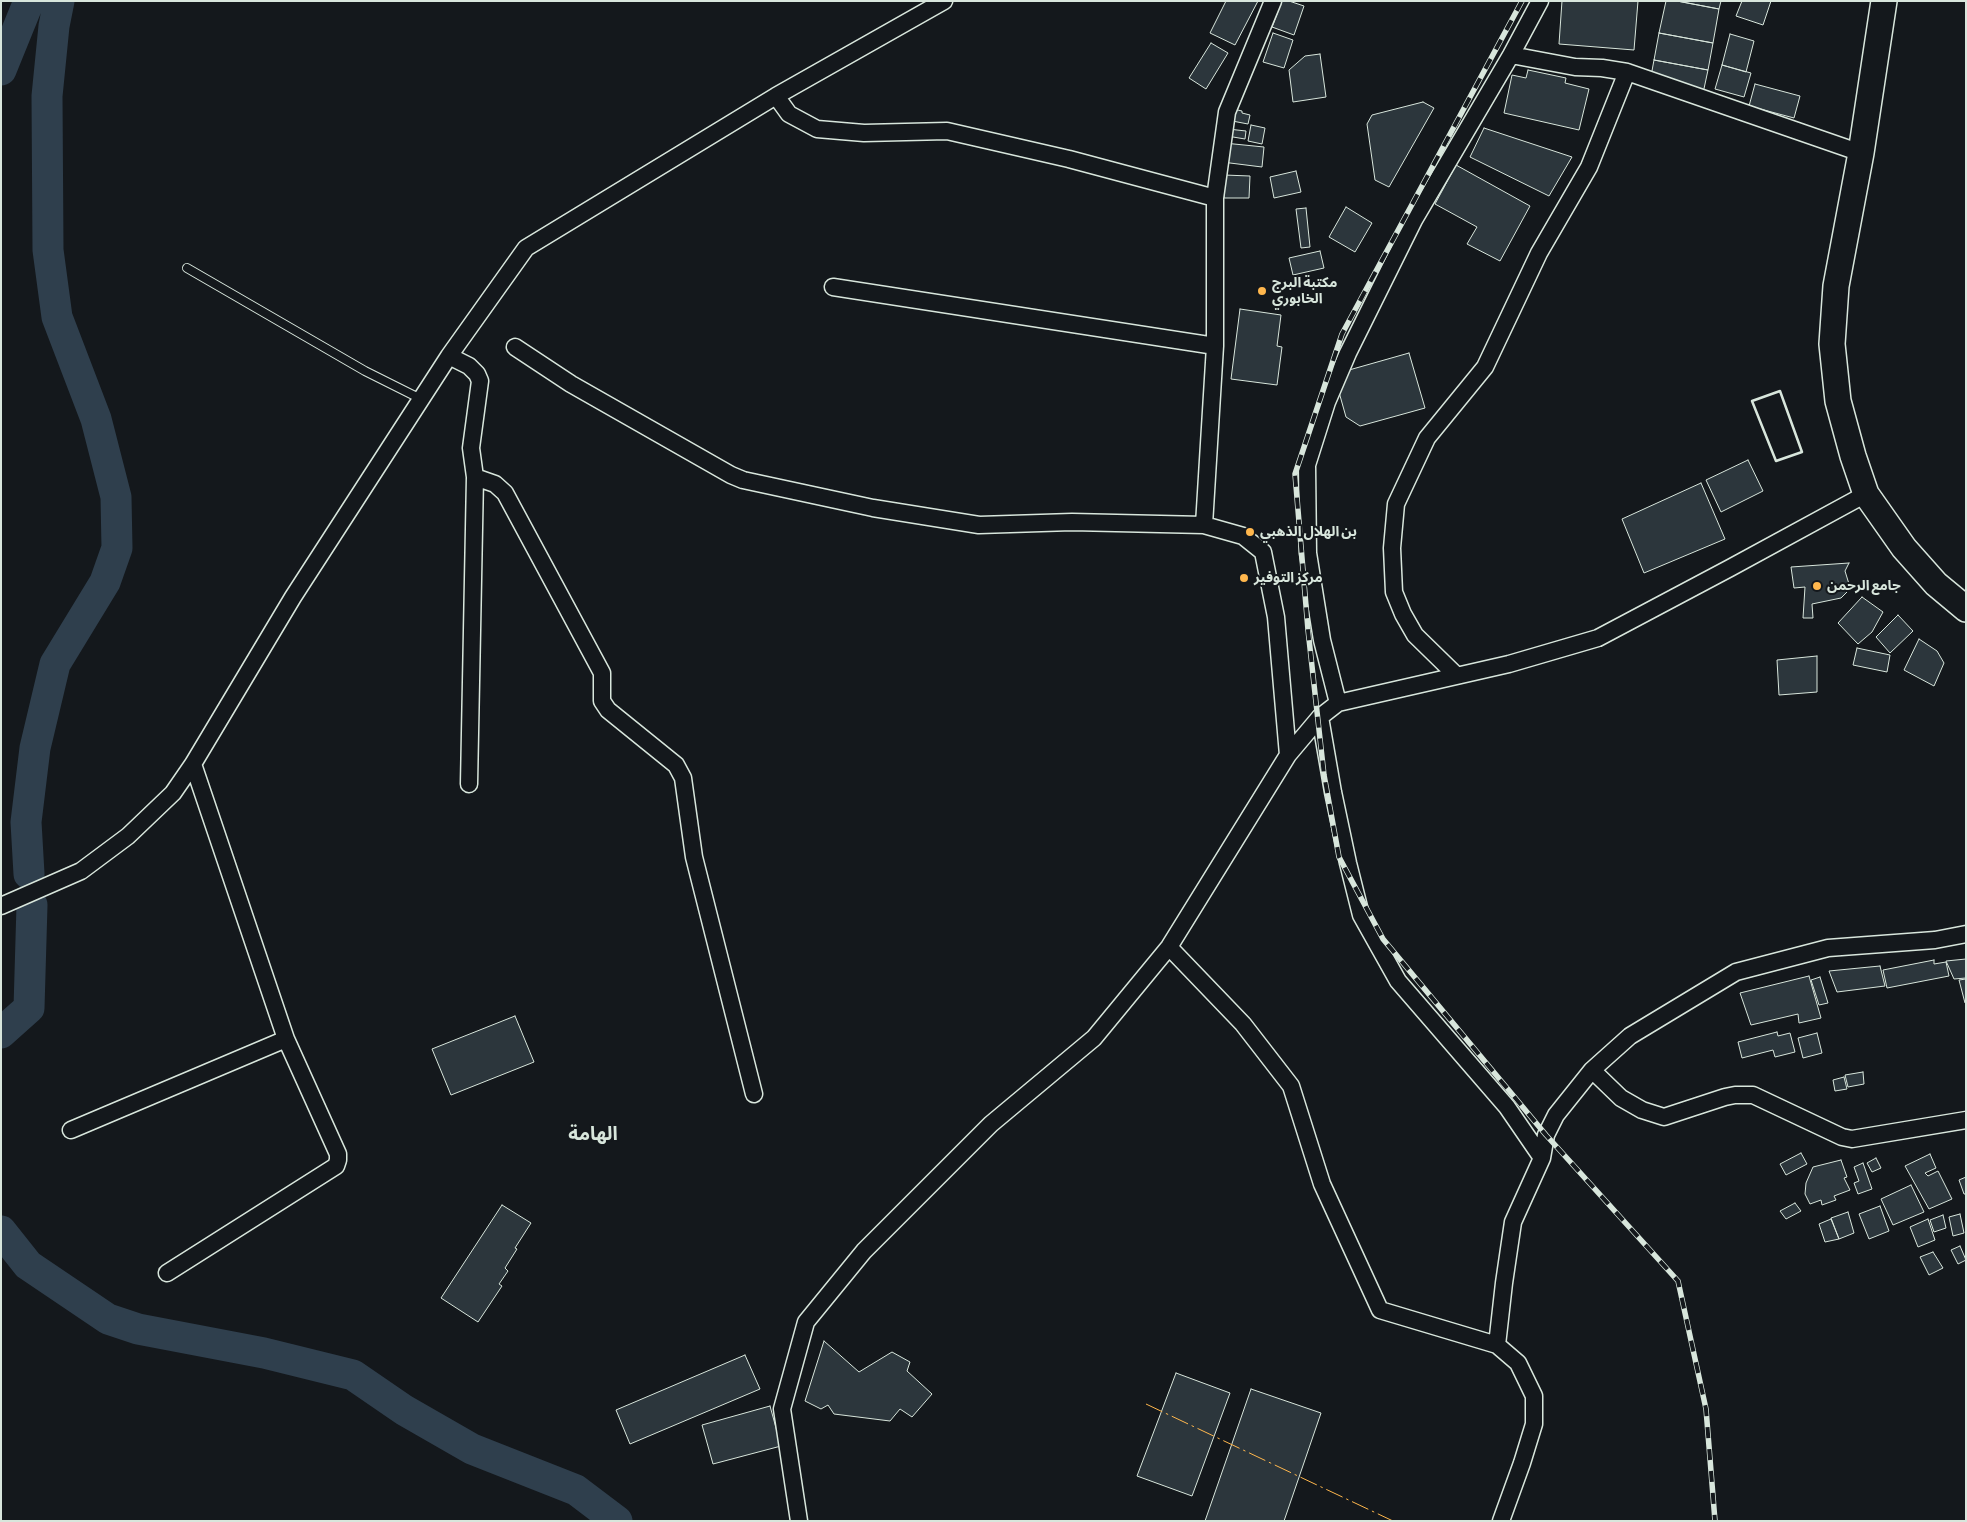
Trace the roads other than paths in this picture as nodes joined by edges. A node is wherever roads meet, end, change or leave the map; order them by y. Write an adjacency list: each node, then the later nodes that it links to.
1 (944, 1): 7 (street)
2 (1273, 1): 9 (street)
3 (1540, 1): 5 (street)
4 (1884, 1): 8 (main road)
5 (1511, 55): 6 (street); 21 (street)
6 (1627, 72): 8 (street); 20 (street)
7 (776, 96): 9 (street); 14 (street)
8 (1861, 153): 17 (main road)
9 (1214, 198): 12 (street)
10 (187, 268): 15 (lane)
11 (833, 287): 12 (street)
12 (1215, 346): 18 (street)
13 (515, 347): 18 (street)
14 (448, 356): 15 (street); 16 (street)
15 (421, 399): 24 (street)
16 (475, 477): 25 (street); 31 (street)
17 (1866, 494): 19 (main road); 20 (street)
18 (1204, 524): 23 (street)
19 (1966, 609)
20 (1456, 675): 21 (street)
21 (1338, 703): 22 (street)
22 (1320, 717): 23 (street); 34 (street)
23 (1288, 755): 28 (street)
24 (193, 764): 26 (street); 29 (street)
25 (469, 784)
26 (1, 906)
27 (1966, 934): 30 (street)
28 (1169, 947): 36 (street); 37 (street)
29 (286, 1039): 33 (street); 35 (street)
30 (1592, 1070): 32 (street); 34 (street)
31 (754, 1094)
32 (1966, 1120)
33 (71, 1130)
34 (1542, 1158): 36 (street)
35 (167, 1273)
36 (1497, 1345): 38 (street)
37 (799, 1521)
38 (1501, 1521)

